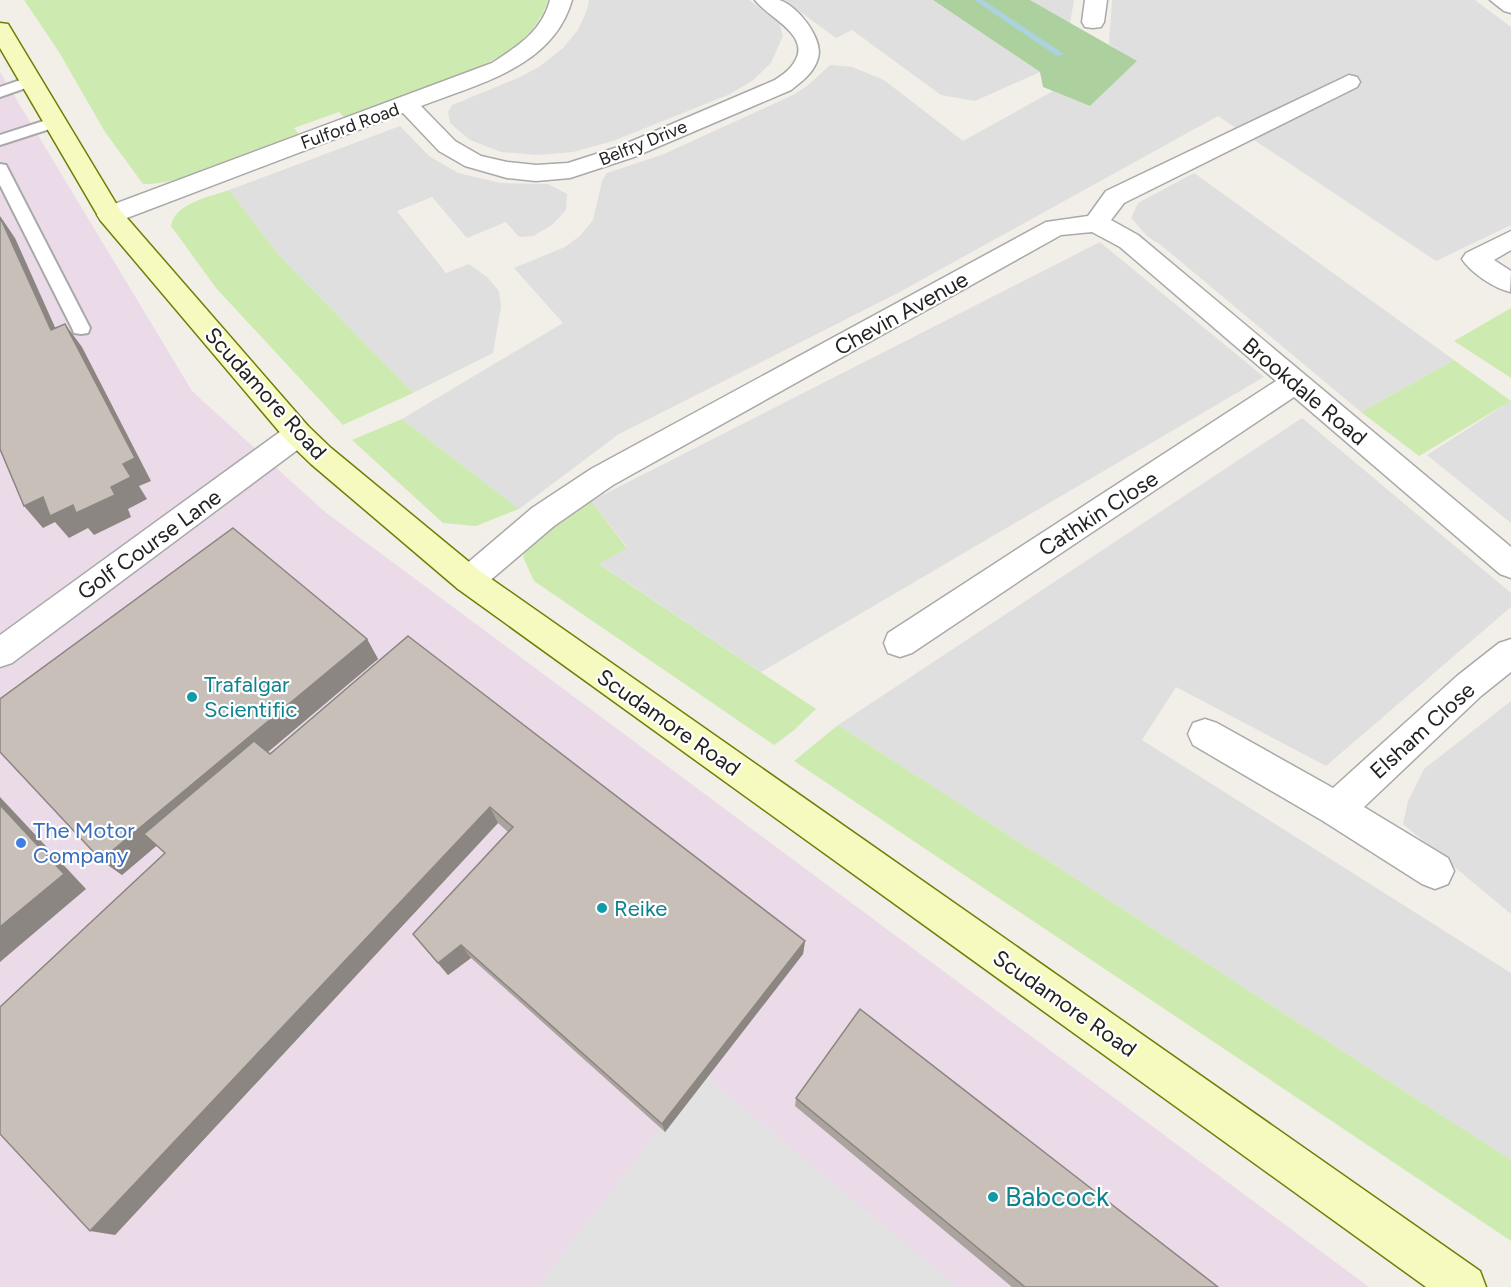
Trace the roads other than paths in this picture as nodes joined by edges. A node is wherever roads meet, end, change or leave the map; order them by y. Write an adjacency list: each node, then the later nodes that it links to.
1 (561, 0): 11 (street, Fulford Road)
2 (766, 0): 11 (street, Belfry Drive)
3 (1096, 0): 6 (street)
4 (1501, 0): 5 (street)
5 (1511, 7)
6 (1093, 22)
7 (0, 29): 8 (street, Scudamore Road)
8 (32, 81): 10 (lane); 12 (street, Scudamore Road)
9 (1349, 82): 16 (street)
10 (0, 92)
11 (407, 104): 15 (street, Fulford Road)
12 (56, 122): 13 (lane); 15 (street, Scudamore Road)
13 (0, 140)
14 (0, 169): 19 (lane)
15 (110, 215): 21 (street, Scudamore Road)
16 (1096, 223): 20 (street, Brookdale Road); 23 (street, Chevin Avenue)
17 (1511, 239): 18 (street)
18 (1510, 283)
19 (81, 328)
20 (1295, 383): 22 (street, Brookdale Road); 24 (street, Cathkin Close)
21 (298, 434): 23 (street, Scudamore Road); 25 (street, Golf Course Lane)
22 (1511, 565)
23 (469, 580): 30 (street, Scudamore Road)
24 (900, 643)
25 (0, 653)
26 (1511, 653): 28 (street, Elsham Close)
27 (1205, 734): 28 (street)
28 (1336, 810): 29 (street)
29 (1435, 871)
30 (1464, 1287)

